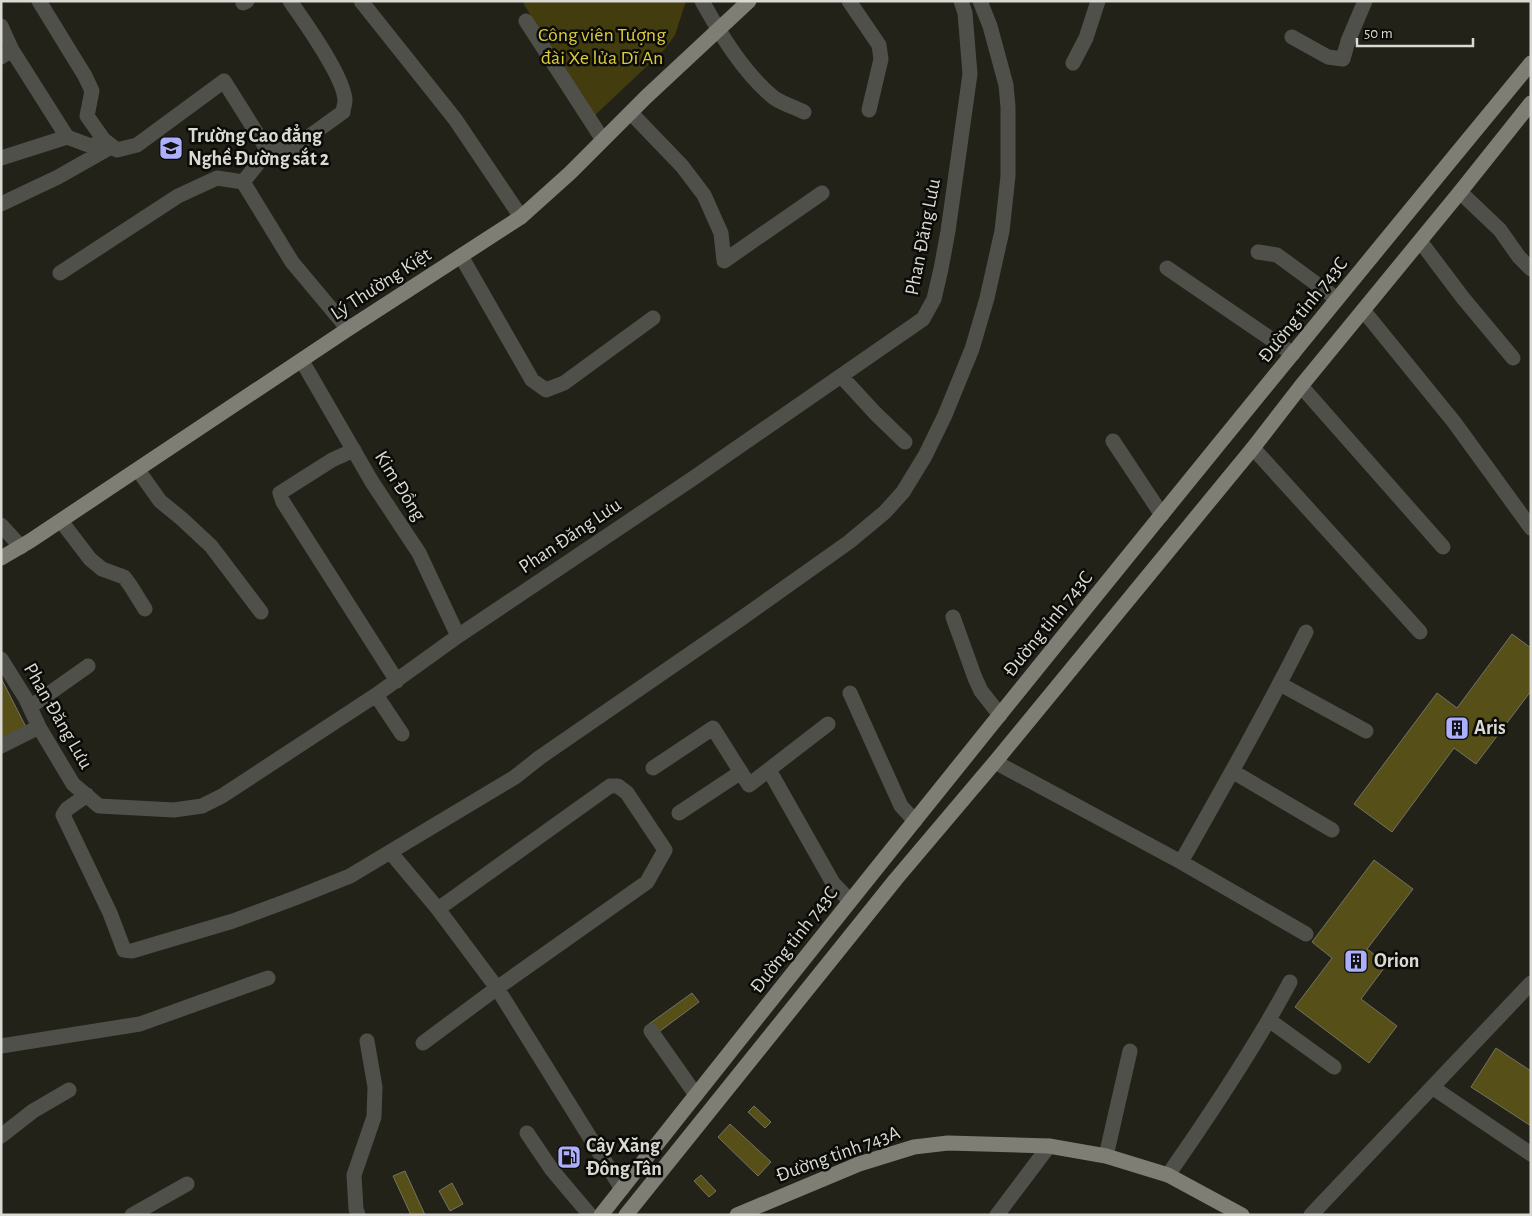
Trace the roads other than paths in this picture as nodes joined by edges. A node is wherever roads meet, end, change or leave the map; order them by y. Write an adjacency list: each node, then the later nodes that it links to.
1 (39, 1): 24 (street)
2 (290, 1): 25 (street)
3 (361, 1): 31 (street)
4 (702, 1): 13 (street)
5 (750, 1): 13 (main road, Lý Thường Kiệt)
6 (850, 1): 19 (street)
7 (961, 1): 45 (street, Phan Đăng Lưu)
8 (980, 1): 83 (street)
9 (1098, 1): 16 (street)
10 (1365, 1): 14 (street)
11 (526, 21): 23 (street)
12 (1, 26): 15 (street)
13 (718, 30): 20 (street); 21 (main road, Lý Thường Kiệt)
14 (1292, 37)
15 (7, 54): 22 (street)
16 (1073, 63)
17 (1531, 63): 38 (main road, Đường tỉnh 743C)
18 (1531, 103): 28 (main road, Đường tỉnh 743C)
19 (870, 110)
20 (804, 112)
21 (631, 113): 23 (main road, Lý Thường Kiệt); 29 (street)
22 (67, 137): 24 (street); 26 (street)
23 (603, 140): 31 (main road, Lý Thường Kiệt)
24 (108, 143): 25 (street); 30 (street)
25 (268, 151): 27 (street)
26 (1, 158)
27 (243, 182): 37 (street); 41 (street)
28 (1460, 192): 32 (main road, Đường tỉnh 743C); 36 (street)
29 (822, 193)
30 (1, 204)
31 (521, 217): 34 (main road, Lý Thường Kiệt)
32 (1420, 241): 39 (main road, Đường tỉnh 743C); 43 (street)
33 (1258, 252): 38 (street)
34 (461, 256): 40 (street); 41 (main road, Lý Thường Kiệt)
35 (1167, 268): 42 (street)
36 (1531, 269)
37 (60, 274)
38 (1337, 299): 42 (main road, Đường tỉnh 743C)
39 (1363, 310): 46 (main road, Đường tỉnh 743C); 55 (street)
40 (654, 318)
41 (348, 329): 44 (main road, Lý Thường Kiệt)
42 (1293, 354): 52 (main road, Đường tỉnh 743C)
43 (1513, 358)
44 (302, 361): 50 (street, Kim Đồng); 51 (main road, Lý Thường Kiệt)
45 (841, 376): 48 (street); 64 (street, Phan Đăng Lưu)
46 (1301, 386): 49 (main road, Đường tỉnh 743C); 57 (street)
47 (1113, 440): 52 (street)
48 (905, 442)
49 (1253, 448): 63 (street); 78 (main road, Đường tỉnh 743C)
50 (354, 450): 64 (street, Kim Đồng); 67 (street)
51 (138, 470): 53 (main road, Lý Thường Kiệt); 60 (street)
52 (1162, 515): 72 (main road, Đường tỉnh 743C)
53 (61, 521): 56 (main road, Lý Thường Kiệt); 59 (street)
54 (1, 525): 56 (street)
55 (1531, 528)
56 (21, 547): 58 (main road, Lý Thường Kiệt)
57 (1443, 547)
58 (1, 558)
59 (145, 609)
60 (261, 612)
61 (953, 617): 72 (street)
62 (1306, 632): 68 (street)
63 (1420, 632)
64 (458, 636): 67 (street, Phan Đăng Lưu)
65 (1, 659): 71 (street, Phan Đăng Lưu)
66 (88, 666): 71 (street)
67 (397, 681): 70 (street, Phan Đăng Lưu)
68 (1280, 684): 75 (street); 81 (street)
69 (850, 692): 85 (street)
70 (376, 695): 76 (street); 83 (street, Phan Đăng Lưu)
71 (30, 707): 74 (street, Phan Đăng Lưu)
72 (1000, 715): 85 (main road, Đường tỉnh 743C)
73 (828, 724): 80 (street)
74 (39, 727): 77 (street); 83 (street, Phan Đăng Lưu)
75 (1366, 731)
76 (402, 734)
77 (1, 746)
78 (995, 762): 88 (street); 118 (main road, Đường tỉnh 743C)
79 (654, 768): 82 (street)
80 (769, 770): 82 (street); 89 (street)
81 (1232, 771): 86 (street); 88 (street)
82 (741, 772): 84 (street)
83 (87, 795)
84 (679, 813)
85 (915, 821): 89 (main road, Đường tỉnh 743C)
86 (1332, 830)
87 (396, 859): 90 (street)
88 (1181, 862): 91 (street)
89 (850, 901): 105 (main road, Đường tỉnh 743C)
90 (438, 909): 95 (street); 95 (street)
91 (1306, 934)
92 (268, 978): 100 (street)
93 (1290, 982): 96 (street)
94 (1531, 983): 103 (street)
95 (497, 988): 99 (street); 113 (street)
96 (1269, 1020): 102 (street); 111 (street)
97 (651, 1031): 105 (street)
98 (367, 1041): 115 (street)
99 (423, 1043)
100 (1, 1046)
101 (1130, 1051): 110 (street)
102 (1334, 1067)
103 (1432, 1087): 109 (street); 122 (street)
104 (69, 1090): 107 (street)
105 (696, 1095): 113 (main road, Đường tỉnh 743C)
106 (528, 1133): 116 (street)
107 (1, 1136)
108 (1050, 1146): 110 (main road, Đường tỉnh 743A); 119 (main road, Đường tỉnh 743A); 120 (street)
109 (1531, 1154)
110 (1106, 1156): 111 (main road, Đường tỉnh 743A)
111 (1168, 1175): 121 (main road, Đường tỉnh 743A)
112 (187, 1184): 114 (street)
113 (622, 1189): 117 (main road, Đường tỉnh 743C)
114 (132, 1215)
115 (358, 1215)
116 (590, 1215)
117 (601, 1215)
118 (626, 1215)
119 (737, 1215)
120 (997, 1215)
121 (1242, 1215)
122 (1311, 1215)

